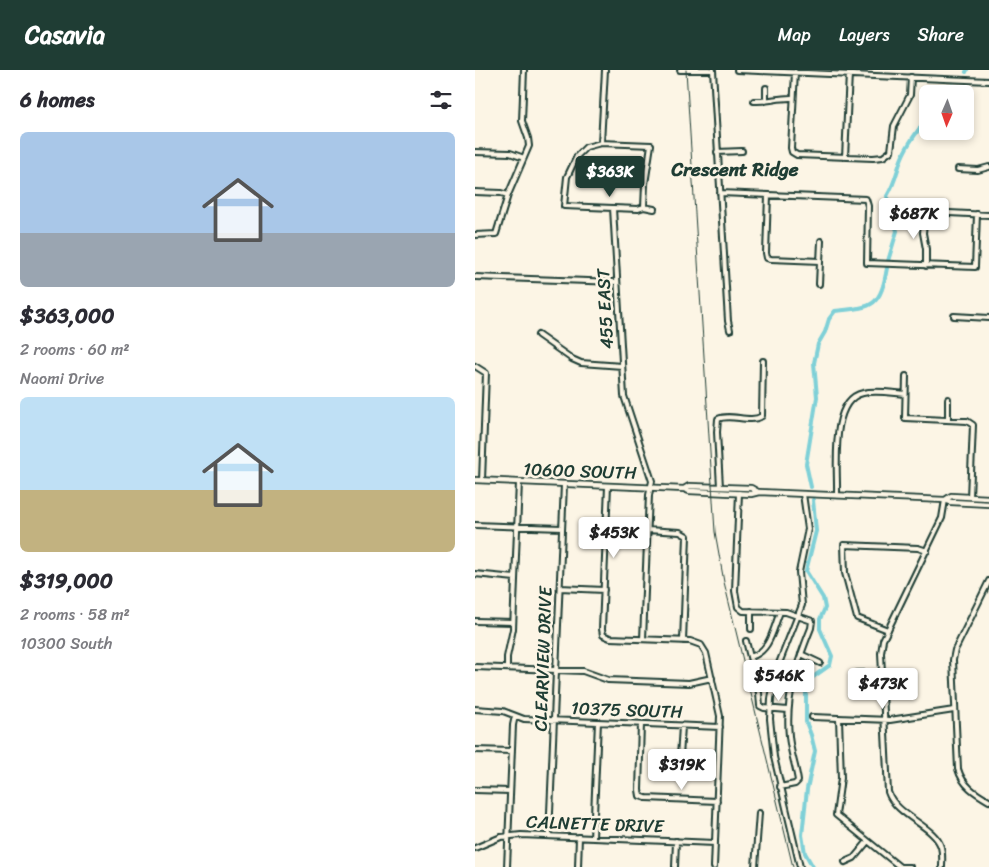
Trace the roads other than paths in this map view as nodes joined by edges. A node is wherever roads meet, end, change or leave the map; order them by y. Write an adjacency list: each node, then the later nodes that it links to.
1 (524, 70): 21 (street)
2 (605, 70): 16 (street)
3 (680, 70): 4 (street)
4 (711, 70): 19 (street)
5 (739, 70): 7 (street)
6 (887, 70): 9 (street)
7 (795, 72): 8 (street); 13 (street)
8 (849, 74): 9 (street); 20 (street)
9 (887, 76): 10 (street)
10 (911, 77): 11 (street); 20 (street)
11 (989, 80)
12 (766, 88): 15 (street)
13 (793, 98): 15 (street); 20 (street)
14 (754, 101): 15 (street)
15 (766, 101)
16 (601, 143): 28 (street); 29 (street)
17 (742, 151): 19 (street)
18 (475, 152): 21 (street)
19 (717, 152): 25 (street)
20 (845, 157)
21 (524, 158): 26 (street)
22 (989, 167): 23 (street)
23 (958, 169)
24 (475, 192): 26 (street)
25 (720, 193): 27 (street); 42 (street)
26 (508, 195): 33 (street)
27 (768, 195): 35 (street); 36 (street)
28 (644, 207): 29 (street); 30 (street)
29 (613, 208): 38 (street, 455 EAST)
30 (654, 209)
31 (977, 214): 32 (street); 36 (street); 36 (street)
32 (989, 215)
33 (475, 234)
34 (821, 240): 35 (street)
35 (820, 261): 39 (street)
36 (926, 266)
37 (475, 276): 38 (street)
38 (617, 282): 46 (street, 455 EAST)
39 (819, 284)
40 (953, 316): 41 (street)
41 (989, 318)
42 (730, 330)
43 (538, 335): 46 (street)
44 (763, 361): 57 (street)
45 (475, 366): 52 (street)
46 (622, 366): 56 (street, 455 EAST)
47 (906, 376): 48 (street)
48 (905, 394): 50 (street); 62 (street)
49 (948, 399): 50 (street)
50 (948, 420): 63 (street)
51 (475, 480): 52 (main road, 10600 SOUTH)
52 (482, 480): 53 (main road, 10600 SOUTH)
53 (519, 482): 54 (main road, 10600 SOUTH); 68 (street)
54 (564, 484): 55 (main road, 10600 SOUTH); 69 (street, CLEARVIEW DRIVE)
55 (608, 486): 56 (main road, 10600 SOUTH); 76 (street)
56 (650, 487): 58 (main road, 10600 SOUTH); 70 (street, 455 EAST)
57 (720, 487): 58 (main road, 10600 SOUTH); 59 (main road, 10600 SOUTH)
58 (684, 489): 60 (main road, 10600 SOUTH)
59 (758, 492): 60 (main road, 10600 SOUTH); 61 (main road, 10600 SOUTH)
60 (739, 493): 77 (street)
61 (803, 494): 62 (main road, 10600 SOUTH); 79 (street)
62 (837, 495): 65 (main road, 10600 SOUTH)
63 (970, 497): 64 (main road, 10600 SOUTH); 65 (main road, 10600 SOUTH)
64 (989, 498)
65 (945, 500): 66 (main road, 10600 SOUTH); 71 (street)
66 (989, 504)
67 (475, 525): 68 (street)
68 (517, 527): 69 (street); 73 (street)
69 (562, 528): 75 (street, CLEARVIEW DRIVE)
70 (647, 530): 84 (street, 455 EAST); 85 (street)
71 (927, 551): 83 (street); 83 (street)
72 (475, 574): 73 (street)
73 (515, 578): 81 (street)
74 (989, 581): 99 (street)
75 (560, 588): 76 (street); 92 (street, CLEARVIEW DRIVE)
76 (603, 590): 84 (street)
77 (751, 611): 78 (street); 82 (street)
78 (780, 612): 79 (street); 88 (street)
79 (798, 616): 87 (street); 96 (street)
80 (475, 620): 81 (street)
81 (513, 622): 91 (street)
82 (751, 629)
83 (888, 630): 94 (street)
84 (643, 639): 85 (street)
85 (683, 641): 95 (street)
86 (746, 641): 88 (street)
87 (801, 654): 89 (street); 98 (street)
88 (750, 657): 96 (street)
89 (820, 662)
90 (475, 667): 91 (street)
91 (507, 668): 92 (street)
92 (556, 670): 95 (street); 103 (street, CLEARVIEW DRIVE)
93 (858, 673): 94 (street)
94 (882, 673): 104 (street)
95 (712, 678): 108 (street)
96 (770, 708): 98 (street); 112 (street)
97 (475, 709): 100 (street, 10375 SOUTH)
98 (788, 710): 112 (street)
99 (954, 710): 104 (street); 115 (street)
100 (515, 716): 103 (street, 10375 SOUTH); 110 (street)
101 (812, 717): 102 (street)
102 (839, 718): 104 (street); 123 (street)
103 (554, 720): 105 (street, 10375 SOUTH); 119 (street, CLEARVIEW DRIVE)
104 (884, 720): 134 (street)
105 (598, 722): 106 (street, 10375 SOUTH); 121 (street)
106 (641, 724): 107 (street, 10375 SOUTH); 116 (street)
107 (682, 726): 108 (street, 10375 SOUTH); 111 (street)
108 (720, 728): 116 (street)
109 (475, 750): 110 (street)
110 (512, 751): 114 (street)
111 (680, 757)
112 (780, 787): 132 (street)
113 (475, 790): 114 (street)
114 (510, 791): 118 (street)
115 (989, 801)
116 (717, 802): 124 (street)
117 (759, 813): 131 (street)
118 (508, 836): 119 (street, CALNETTE DRIVE); 125 (street, CALNETTE DRIVE); 127 (street)
119 (549, 836): 120 (street, CALNETTE DRIVE)
120 (579, 837): 121 (street, CALNETTE DRIVE); 128 (street)
121 (593, 838): 122 (street, CALNETTE DRIVE)
122 (676, 841): 124 (street, CALNETTE DRIVE); 129 (street)
123 (868, 841): 126 (street); 133 (street)
124 (715, 843): 130 (street)
125 (475, 848)
126 (845, 862)
127 (507, 867)
128 (578, 867)
129 (675, 867)
130 (714, 867)
131 (755, 867)
132 (800, 867)
133 (910, 867)
134 (942, 867)

